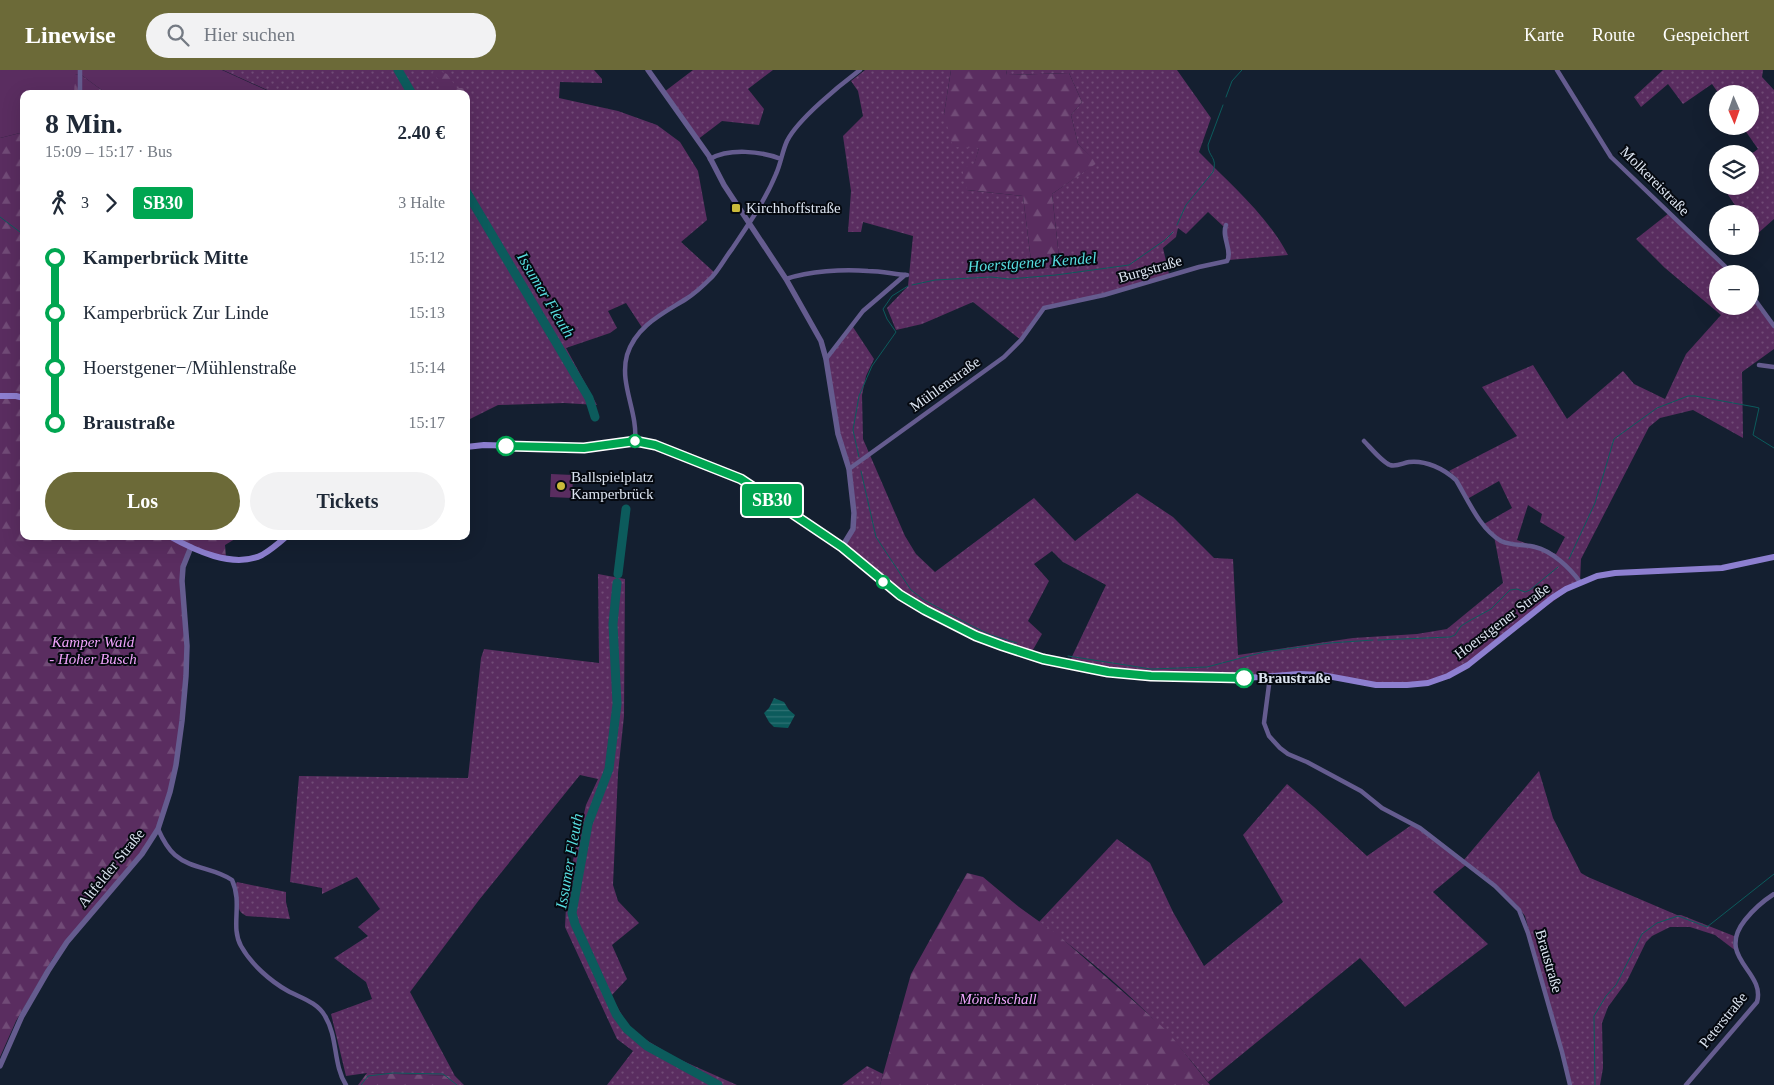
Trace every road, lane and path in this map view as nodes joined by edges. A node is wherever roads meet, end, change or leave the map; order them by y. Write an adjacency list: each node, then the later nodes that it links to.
1 (80, 70): 5 (street)
2 (648, 70): 6 (street)
3 (860, 70): 7 (street)
4 (1556, 70): 10 (street, Molkereistraße)
5 (80, 90)
6 (710, 158): 7 (street); 8 (street)
7 (781, 159): 8 (street)
8 (750, 223): 11 (street); 20 (street)
9 (1226, 225): 13 (street, Burgstraße)
10 (1724, 265)
11 (786, 279): 15 (street); 15 (street)
12 (1759, 305): 14 (street)
13 (1044, 308): 23 (street, Mühlenstraße)
14 (1774, 326)
15 (826, 359): 23 (street)
16 (1759, 366): 17 (street)
17 (1774, 366)
18 (0, 396): 19 (main road)
19 (20, 397)
20 (635, 441): 22 (main road, Hoerstgener Straße); 27 (main road, Hoerstgener Straße)
21 (1364, 441): 29 (street)
22 (470, 447)
23 (849, 469): 27 (street)
24 (177, 540): 26 (main road)
25 (282, 540): 26 (main road)
26 (191, 547): 31 (street, Altfelder Straße)
27 (842, 547): 30 (main road, Hoerstgener Straße)
28 (1774, 557): 29 (main road, Hoerstgener Straße)
29 (1580, 582): 30 (main road, Hoerstgener Straße)
30 (1270, 677): 35 (street, Braustraße)
31 (158, 829): 33 (street, Altfelder Straße); 34 (street)
32 (1774, 894): 36 (street, Peterstraße)
33 (0, 1066)
34 (346, 1085)
35 (1570, 1085)
36 (1686, 1085)

